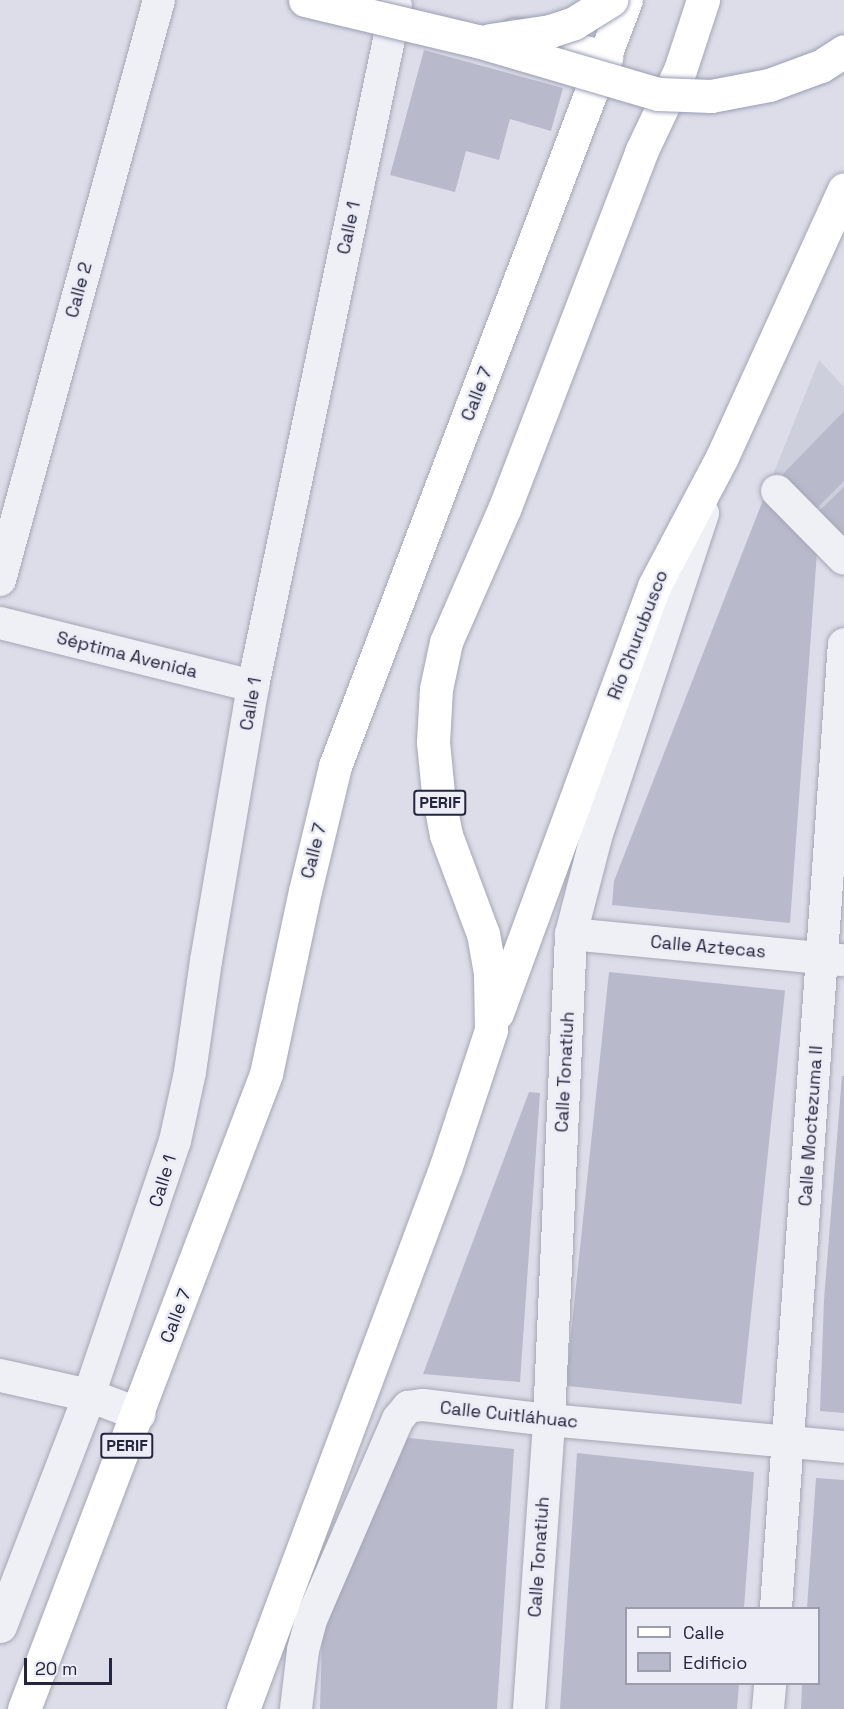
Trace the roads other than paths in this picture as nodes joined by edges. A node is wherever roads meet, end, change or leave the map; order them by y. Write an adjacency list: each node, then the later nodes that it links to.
1 (159, 0): 14 (street, Calle 2)
2 (305, 0): 7 (main road, bridge)
3 (611, 0): 7 (main road, bridge)
4 (626, 0): 9 (main road, Calle 7 / PERIF)
5 (703, 0): 20 (main road, PERIF)
6 (386, 3): 9 (main road); 17 (street, Calle 1)
7 (477, 41): 8 (main road, bridge)
8 (844, 51)
9 (606, 57): 23 (main road, Calle 7 / PERIF)
10 (844, 189): 11 (main road, Río Churubusco)
11 (722, 457): 18 (street, Calle Tonatiuh); 20 (main road, Río Churubusco)
12 (777, 491): 13 (street)
13 (844, 559)
14 (0, 580)
15 (0, 623): 17 (street, Séptima Avenida)
16 (844, 644): 19 (street, Calle Moctezuma II)
17 (253, 686): 22 (street, Calle 1)
18 (571, 934): 19 (street, Calle Aztecas); 24 (street, Calle Tonatiuh)
19 (833, 959): 25 (street, Calle Moctezuma II)
20 (491, 1030): 31 (main road, PERIF)
21 (0, 1375): 22 (street)
22 (89, 1395): 23 (street); 28 (street)
23 (139, 1414): 30 (main road, Calle 7 / PERIF)
24 (549, 1420): 25 (street, Calle Cuitláhuac); 32 (street, Calle Cuitláhuac); 33 (street, Calle Tonatiuh)
25 (789, 1442): 26 (street, Calle Cuitláhuac); 27 (street, Calle Moctezuma II)
26 (844, 1447)
27 (776, 1607)
28 (0, 1626)
29 (770, 1685): 34 (street)
30 (24, 1709)
31 (243, 1709)
32 (296, 1709)
33 (529, 1709)
34 (768, 1709)

